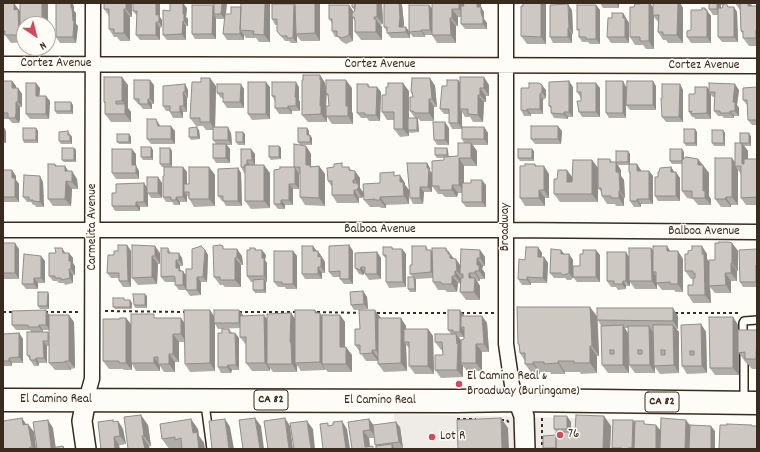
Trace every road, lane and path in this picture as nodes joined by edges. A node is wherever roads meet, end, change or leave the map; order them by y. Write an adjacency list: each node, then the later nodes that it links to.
1 (93, 3): 4 (street, Carmelita Avenue)
2 (506, 3): 5 (street, Broadway)
3 (3, 64): 4 (street, Cortez Avenue)
4 (93, 65): 5 (street, Cortez Avenue); 8 (street, Carmelita Avenue)
5 (506, 66): 6 (street, Cortez Avenue); 9 (street, Broadway)
6 (757, 66)
7 (3, 230): 8 (street, Balboa Avenue)
8 (92, 230): 9 (street, Balboa Avenue); 11 (street, Carmelita Avenue)
9 (506, 230): 10 (street, Balboa Avenue); 23 (street, Broadway)
10 (757, 232)
11 (93, 311): 14 (path); 15 (path); 28 (street, Carmelita Avenue)
12 (3, 312): 13 (path)
13 (18, 312)
14 (40, 312)
15 (188, 312)
16 (236, 312): 17 (path)
17 (300, 312)
18 (315, 312): 19 (path)
19 (363, 313)
20 (371, 313): 21 (path)
21 (451, 313)
22 (459, 313): 23 (path)
23 (506, 313): 30 (street, Broadway)
24 (669, 313): 25 (path)
25 (739, 314)
26 (757, 320): 31 (lane)
27 (3, 400): 28 (main road, El Camino Real / CA 82)
28 (86, 400): 29 (main road, El Camino Real / CA 82); 33 (street, Carmelita Avenue)
29 (204, 400): 30 (main road, El Camino Real / CA 82); 34 (lane)
30 (518, 400): 31 (main road, El Camino Real / CA 82); 35 (street, Broadway)
31 (751, 402)
32 (542, 416): 36 (path)
33 (86, 449)
34 (212, 449)
35 (525, 449)
36 (542, 449)

